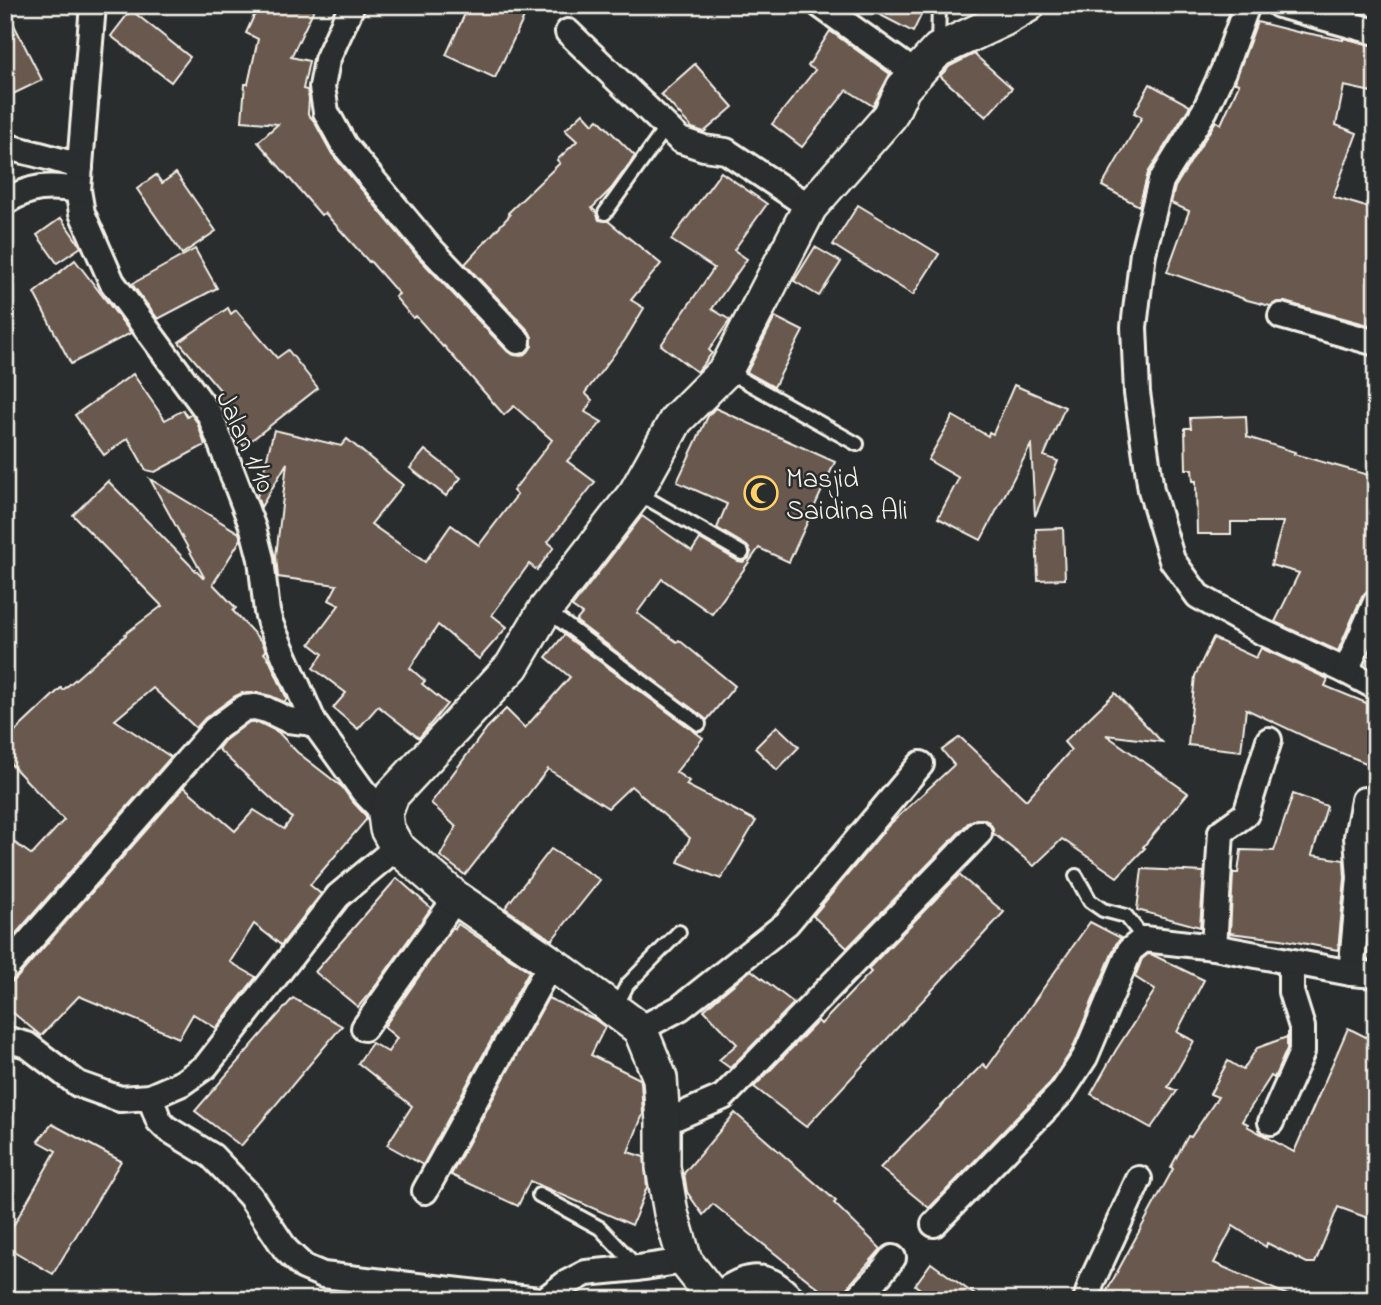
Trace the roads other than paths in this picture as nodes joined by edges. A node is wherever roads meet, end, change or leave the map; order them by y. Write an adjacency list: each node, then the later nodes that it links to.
1 (93, 5): 13 (street, Jalan 1/10)
2 (352, 5): 18 (street)
3 (820, 5): 10 (street)
4 (939, 5): 10 (lane)
5 (1247, 5): 26 (street)
6 (1279, 5): 9 (street)
7 (1004, 10): 10 (street)
8 (568, 32): 11 (street)
9 (1376, 32)
10 (927, 61): 15 (street)
11 (667, 126): 15 (street); 16 (lane)
12 (5, 146): 13 (street)
13 (78, 178): 14 (street); 28 (street, Jalan 1/10)
14 (5, 202)
15 (810, 207): 20 (street)
16 (605, 213)
17 (1281, 316): 19 (street)
18 (518, 341)
19 (1376, 343)
20 (726, 370): 21 (lane); 22 (street)
21 (857, 444)
22 (636, 492): 23 (lane); 25 (street)
23 (742, 553)
24 (1376, 602): 26 (street)
25 (545, 610): 29 (lane); 33 (street)
26 (1346, 671): 27 (street)
27 (1374, 683)
28 (314, 723): 33 (street, Jalan 1/10); 43 (street)
29 (699, 724)
30 (1269, 740): 40 (street)
31 (921, 764): 46 (street)
32 (1364, 800): 44 (street)
33 (385, 814): 35 (street)
34 (979, 833): 51 (street)
35 (397, 847): 37 (street); 49 (street)
36 (1076, 876): 39 (lane)
37 (456, 898): 42 (street); 47 (street)
38 (679, 932): 46 (lane)
39 (1144, 939): 40 (street); 55 (street)
40 (1214, 947): 41 (street)
41 (1291, 962): 44 (street); 50 (street)
42 (551, 964): 46 (street); 53 (street)
43 (5, 969)
44 (1351, 973): 45 (street)
45 (1376, 975)
46 (627, 1020): 51 (street)
47 (364, 1028)
48 (5, 1039): 49 (street)
49 (150, 1097): 60 (street)
50 (1270, 1122)
51 (663, 1123): 57 (street)
52 (1139, 1180): 64 (street)
53 (425, 1191)
54 (539, 1195): 58 (lane)
55 (934, 1224)
56 (893, 1258): 63 (street)
57 (685, 1261): 58 (street); 59 (street)
58 (638, 1268): 61 (street)
59 (715, 1299): 62 (street)
60 (539, 1300)
61 (544, 1300)
62 (794, 1300)
63 (856, 1300)
64 (1086, 1300)

